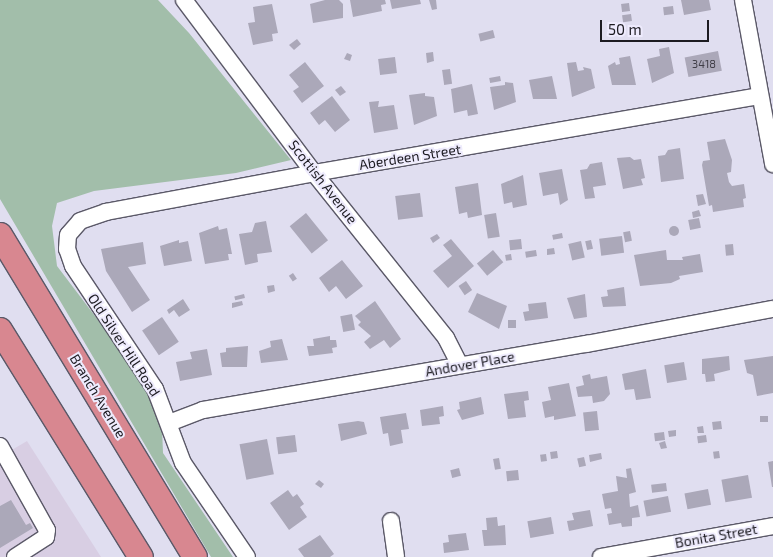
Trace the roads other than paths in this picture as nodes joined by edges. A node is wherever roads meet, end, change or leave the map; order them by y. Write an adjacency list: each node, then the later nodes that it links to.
1 (184, 0): 5 (street, Scottish Avenue)
2 (743, 0): 3 (street)
3 (759, 96): 4 (street); 5 (street, Aberdeen Street)
4 (773, 164)
5 (314, 172): 7 (street, Aberdeen Street); 10 (street, Scottish Avenue)
6 (0, 235): 19 (highway, Branch Avenue)
7 (68, 235): 11 (street, Old Silver Hill Road)
8 (773, 309): 10 (street, Andover Place)
9 (0, 330): 15 (highway)
10 (460, 365): 11 (street, Andover Place)
11 (169, 423): 20 (street, Old Silver Hill Road)
12 (0, 446): 16 (street)
13 (390, 521): 21 (street)
14 (773, 526): 22 (street, Bonita Street)
15 (129, 537): 17 (highway); 18 (highway)
16 (15, 557)
17 (141, 557)
18 (152, 557)
19 (195, 557)
20 (247, 557)
21 (396, 557)
22 (601, 557)

